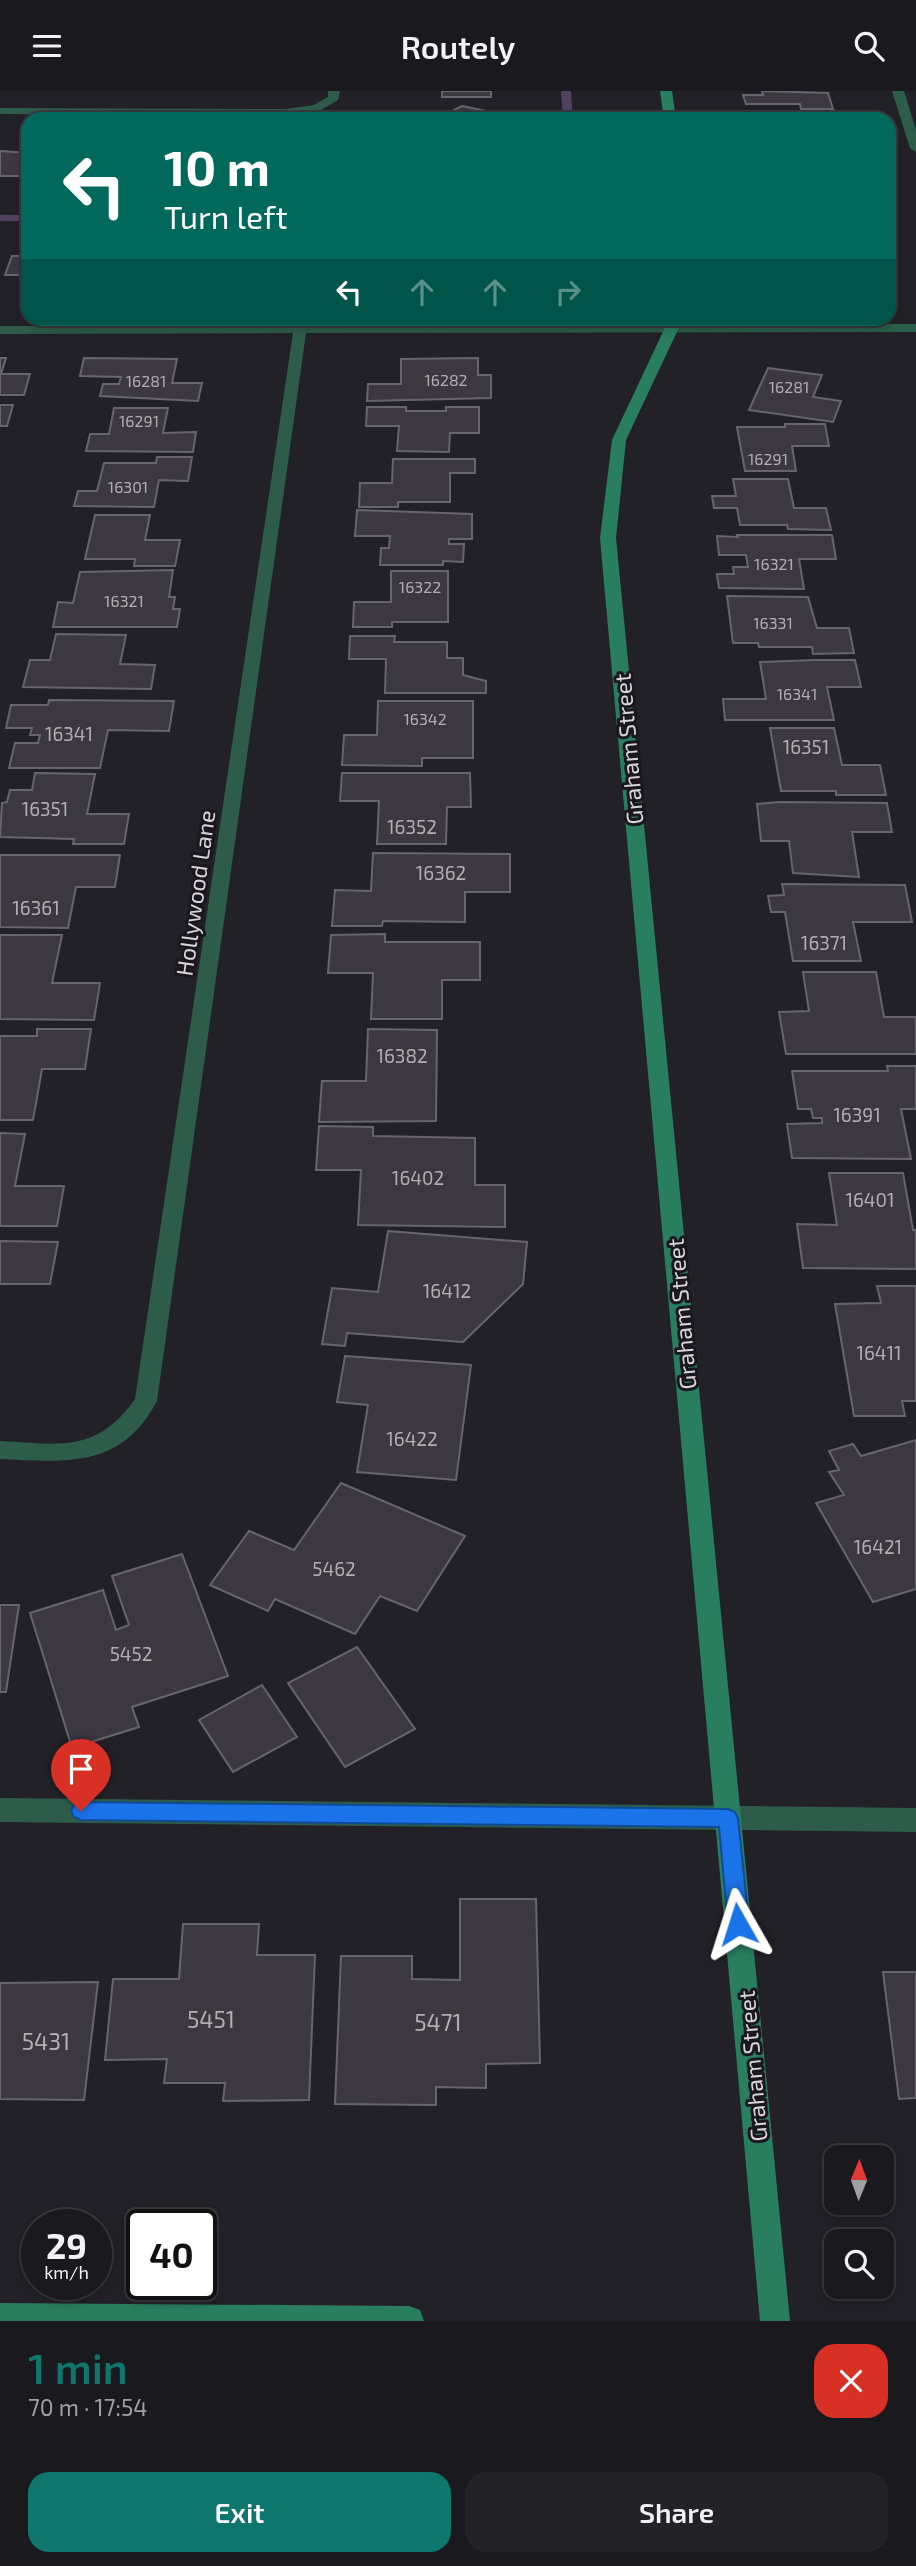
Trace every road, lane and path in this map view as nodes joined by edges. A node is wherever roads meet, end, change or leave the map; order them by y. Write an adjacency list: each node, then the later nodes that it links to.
1 (334, 91): 4 (street)
2 (666, 91): 5 (street)
3 (898, 91): 6 (street)
4 (0, 111)
5 (669, 112)
6 (916, 148)
7 (566, 326): 12 (street)
8 (672, 326): 15 (street, Graham Street)
9 (794, 326): 10 (street)
10 (916, 328)
11 (0, 330): 12 (street)
12 (300, 331): 13 (street, Hollywood Lane)
13 (0, 1450)
14 (0, 1810): 15 (street)
15 (728, 1818): 16 (street); 20 (street, Graham Street)
16 (916, 1820)
17 (0, 2318): 18 (street)
18 (219, 2320): 19 (street)
19 (409, 2321)
20 (775, 2321)

